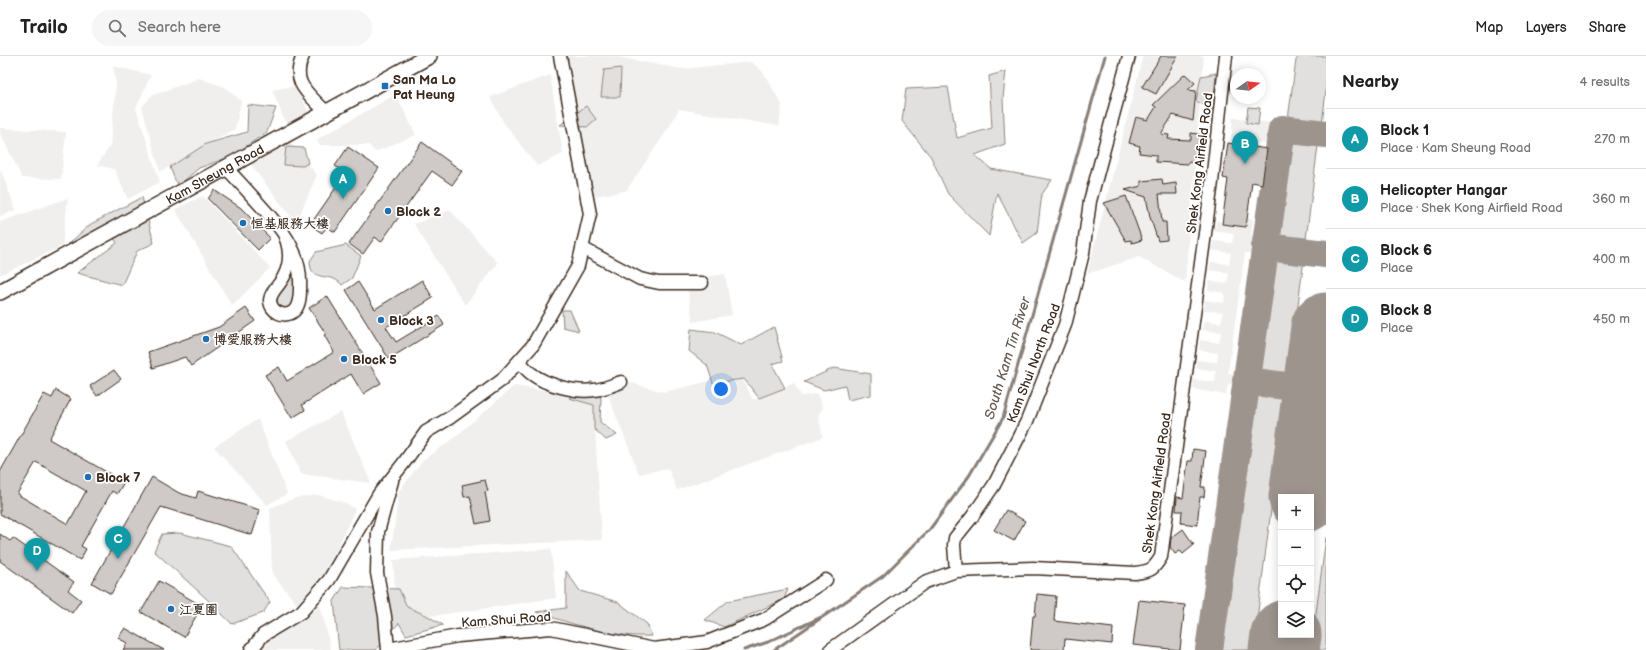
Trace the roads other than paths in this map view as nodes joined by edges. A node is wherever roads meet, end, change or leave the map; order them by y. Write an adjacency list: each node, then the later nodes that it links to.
1 (303, 56): 6 (street)
2 (429, 56): 6 (main road, Kam Sheung Road)
3 (560, 56): 9 (street)
4 (1129, 56): 15 (street, Kam Shui North Road)
5 (1226, 56): 15 (street, Shek Kong Airfield Road)
6 (326, 112): 7 (main road, Kam Sheung Road)
7 (226, 168): 8 (street); 11 (main road, Kam Sheung Road)
8 (281, 228): 8 (street)
9 (582, 248): 10 (street); 12 (street)
10 (702, 283)
11 (0, 292)
12 (519, 361): 13 (street); 14 (street)
13 (621, 382)
14 (392, 478): 17 (street); 18 (street)
15 (956, 571): 19 (street, Shek Kong Airfield Road)
16 (826, 580): 18 (street, Kam Shui Road)
17 (251, 650)
18 (388, 650)
19 (830, 650)

